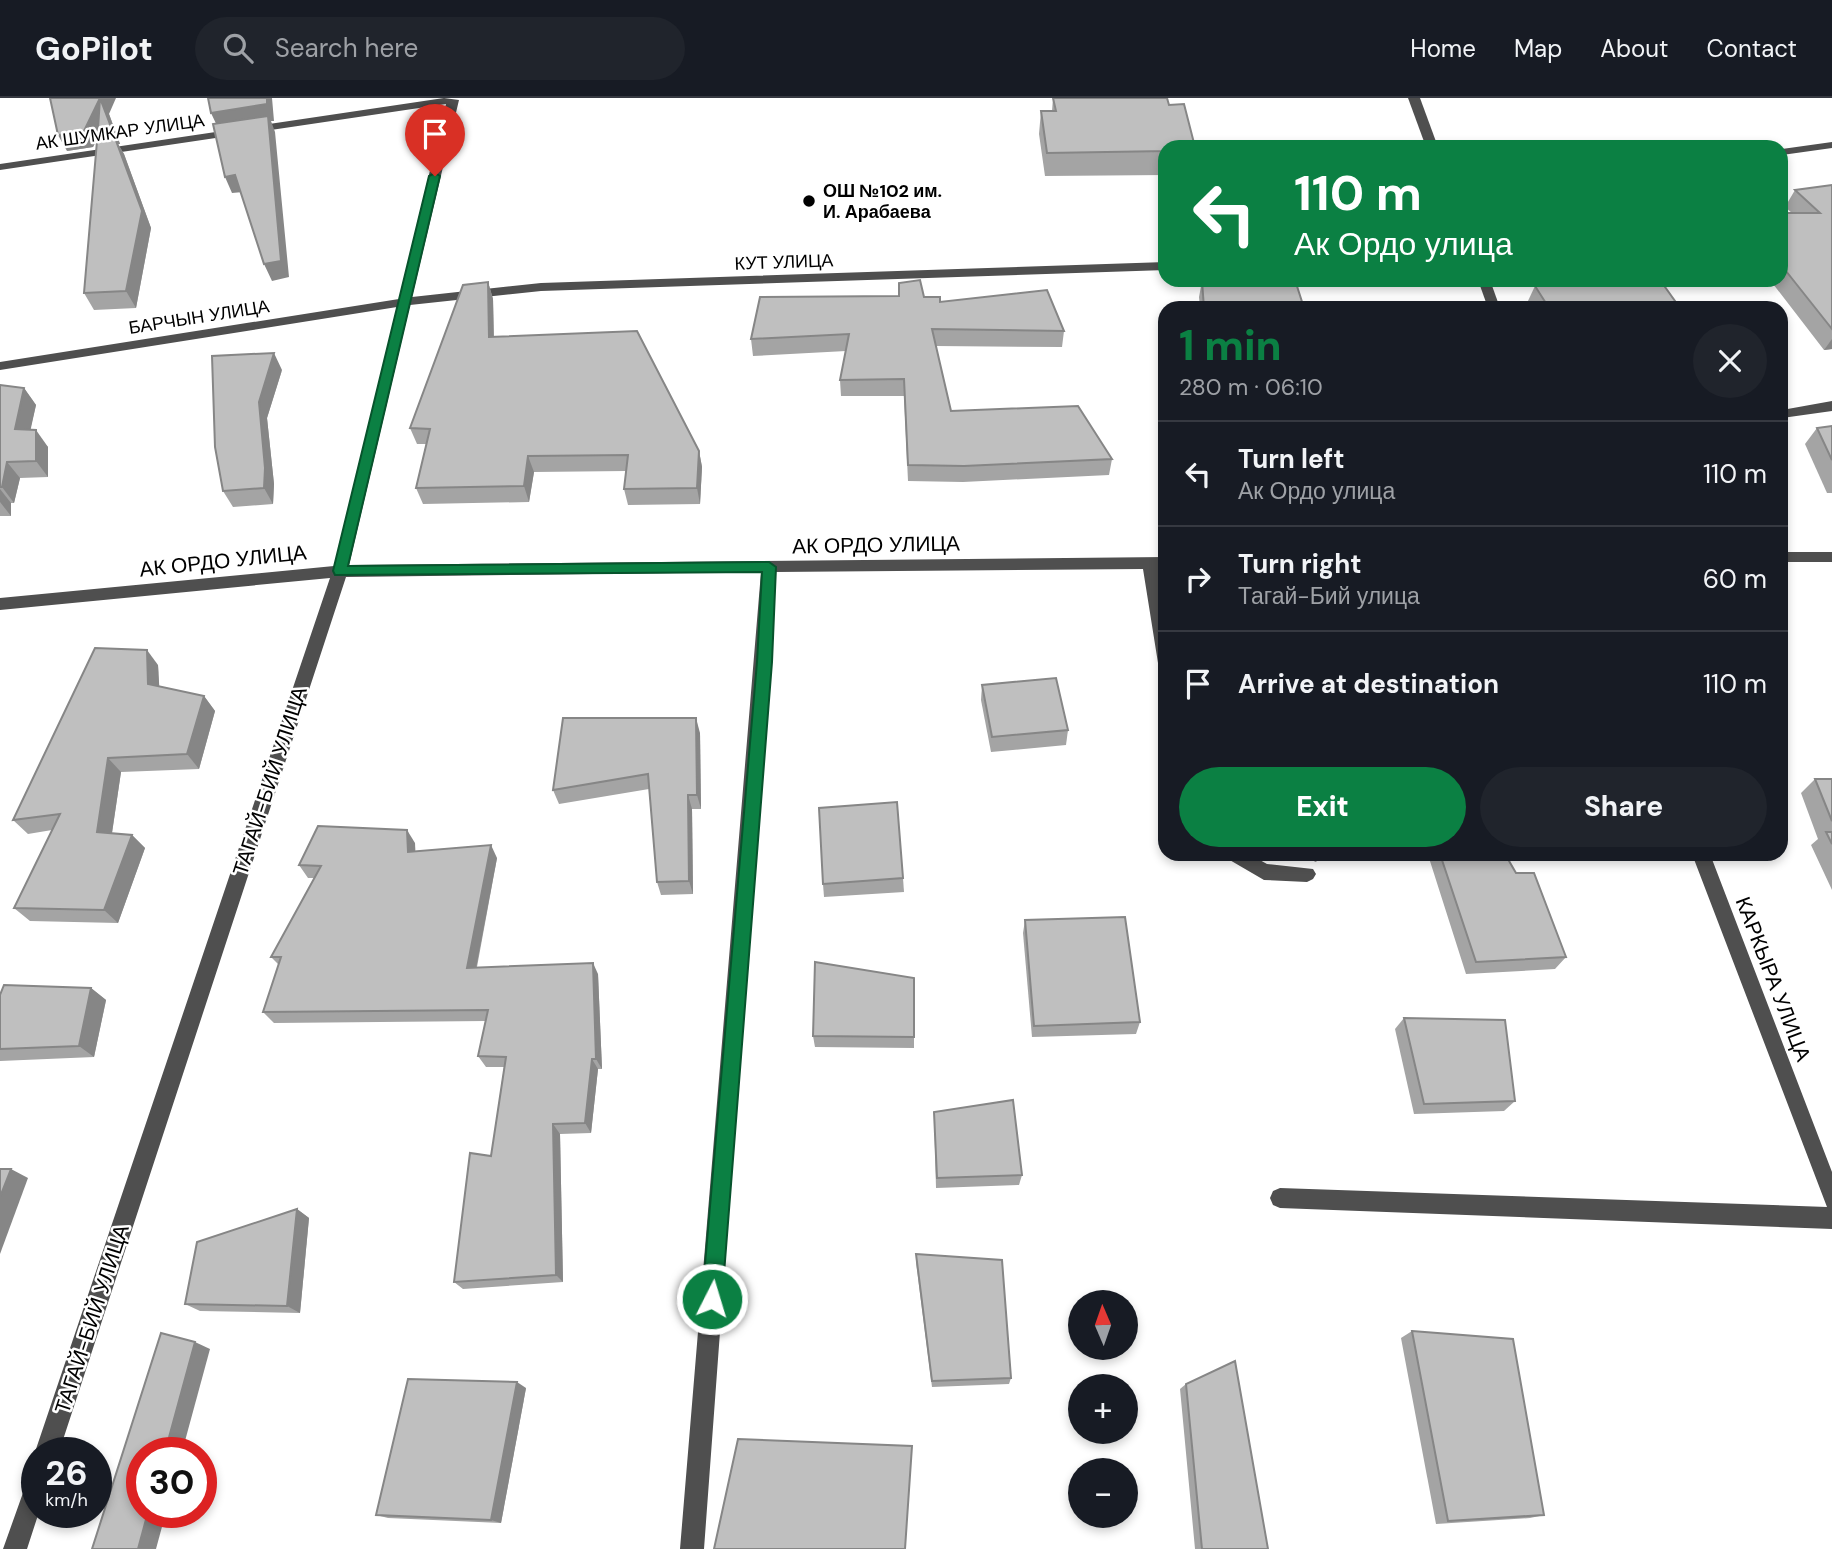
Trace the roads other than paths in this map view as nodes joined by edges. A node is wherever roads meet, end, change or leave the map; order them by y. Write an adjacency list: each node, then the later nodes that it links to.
1 (1414, 98): 3 (street)
2 (453, 99): 6 (street, АК ШУМКАР УЛИЦА); 8 (street, ТАГАЙ-БИЙ УЛИЦА)
3 (1429, 140)
4 (1832, 145): 5 (street)
5 (1788, 151)
6 (0, 167)
7 (1158, 266): 8 (street, КУТ УЛИЦА)
8 (404, 302): 9 (street, БАРЧЫН УЛИЦА); 16 (street, ТАГАЙ-БИЙ УЛИЦА)
9 (0, 366)
10 (1832, 406): 11 (street)
11 (1788, 413)
12 (1832, 556): 13 (street)
13 (1788, 557)
14 (1158, 563): 15 (street, АК ОРДО УЛИЦА)
15 (769, 567): 16 (street, АК ОРДО УЛИЦА); 27 (street)
16 (340, 571): 17 (street, АК ОРДО УЛИЦА); 24 (street, ТАГАЙ-БИЙ УЛИЦА)
17 (0, 604)
18 (1246, 861): 20 (street)
19 (1704, 861): 22 (street, КАРКЫРА УЛИЦА)
20 (1307, 874)
21 (1280, 1198): 23 (street)
22 (1832, 1199)
23 (1832, 1218)
24 (52, 1437)
25 (22, 1528): 26 (street)
26 (15, 1549)
27 (692, 1549)

